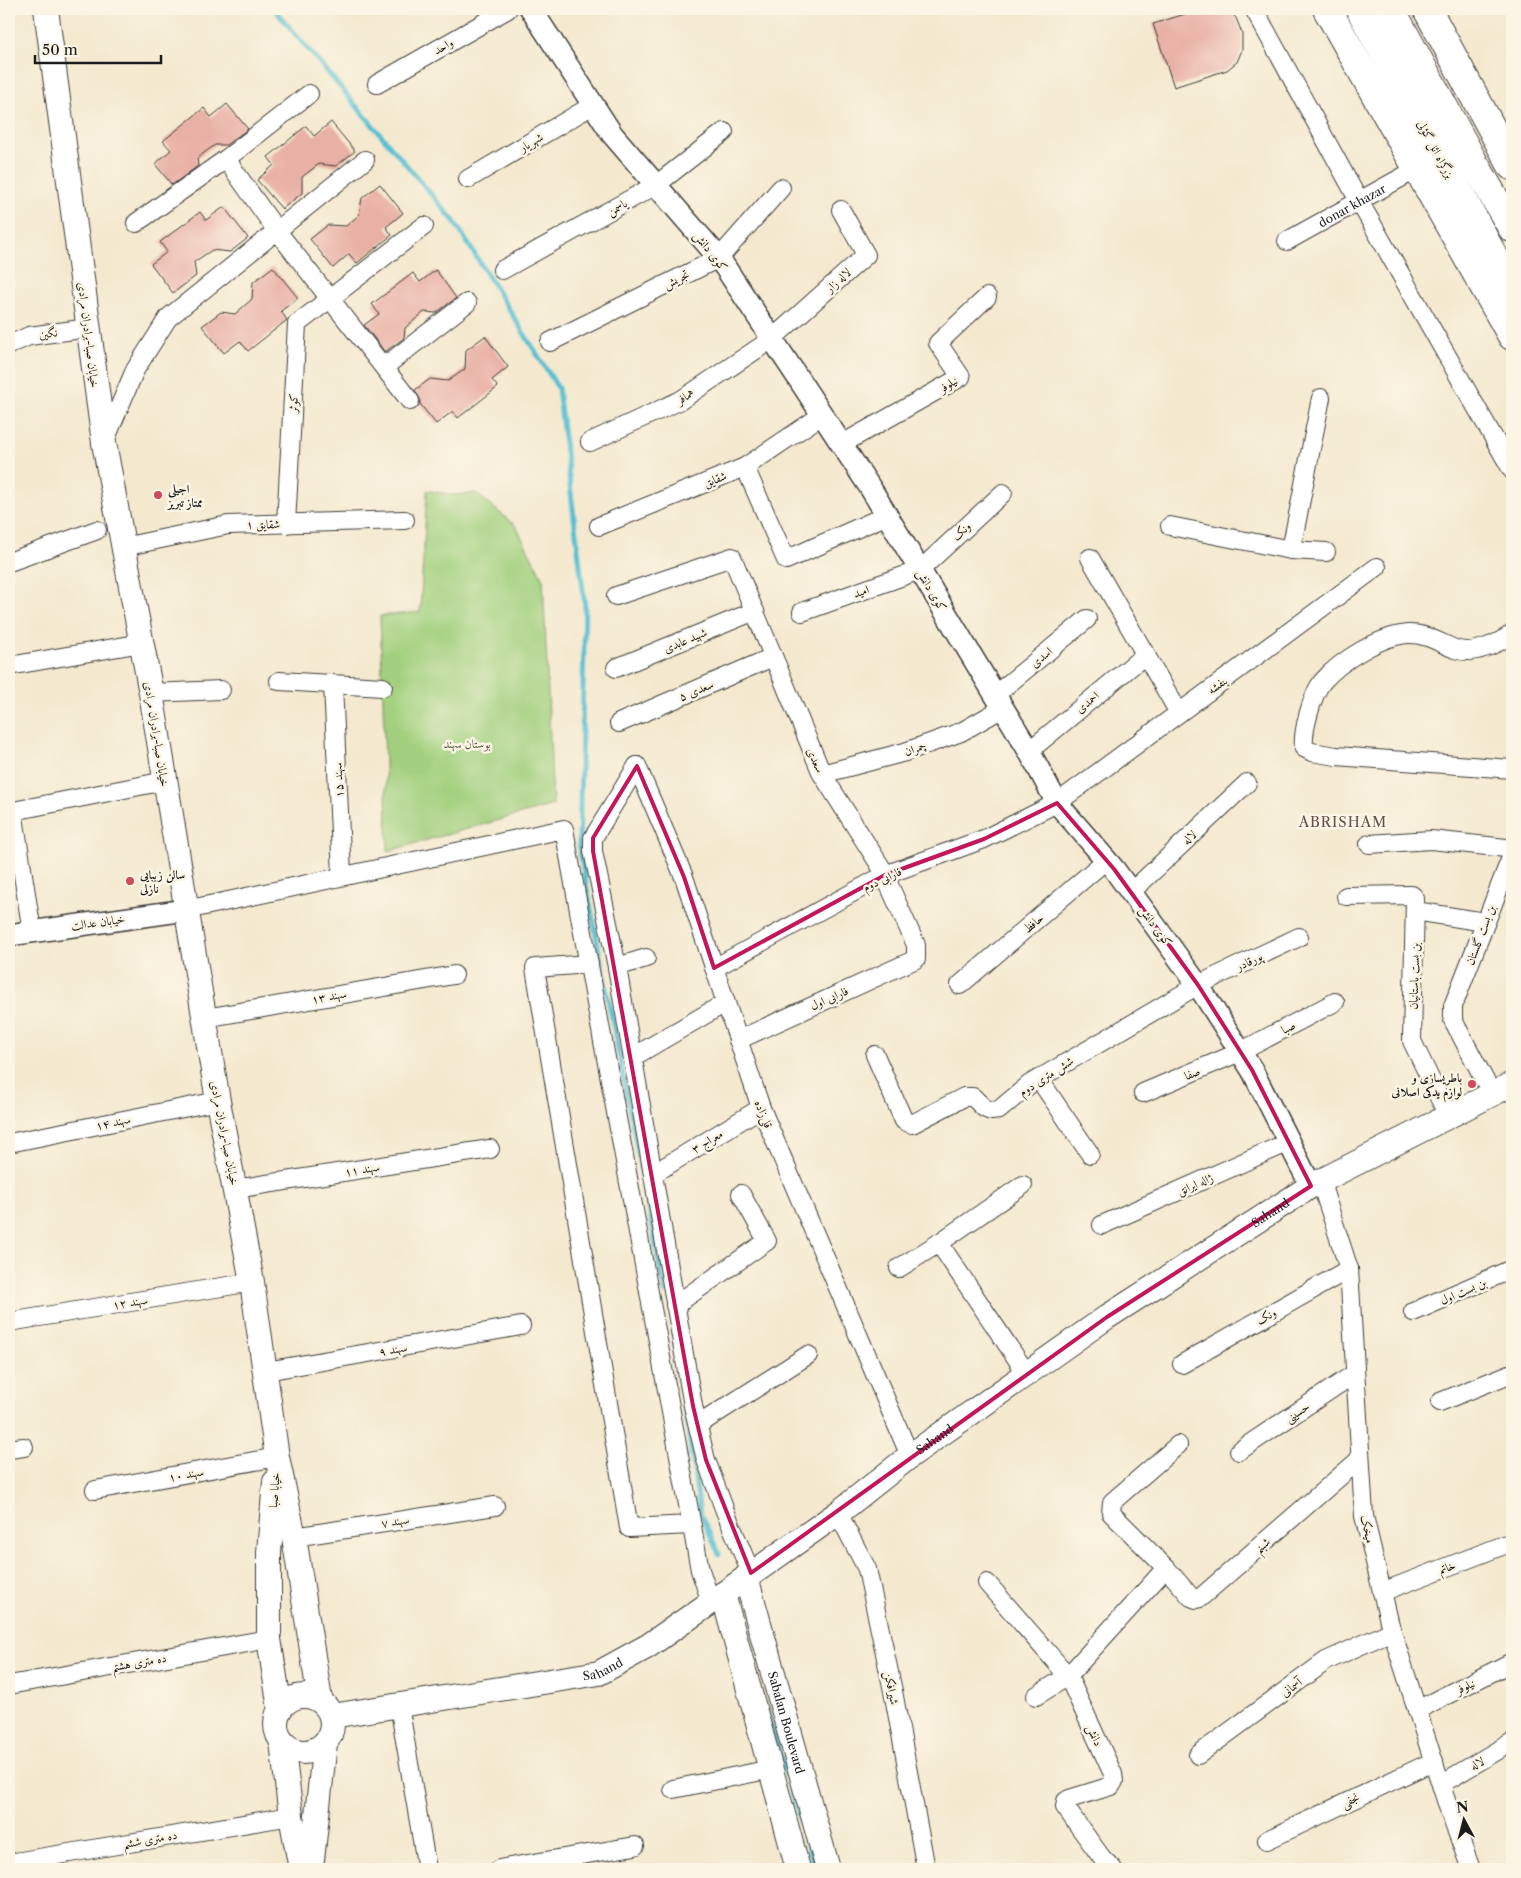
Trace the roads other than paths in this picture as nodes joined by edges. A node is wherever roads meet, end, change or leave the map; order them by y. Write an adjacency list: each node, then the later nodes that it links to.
1 (46, 9): 33 (main road, خیابان صبا-برادران مرادی)
2 (508, 9): 9 (street, واحد)
3 (530, 9): 11 (street, کوی دانش)
4 (1254, 9): 20 (street)
5 (1326, 9): 16 (highway)
6 (1360, 9): 29 (highway, بزرگراه ائل گؤلی)
7 (1391, 9): 24 (highway)
8 (1427, 9): 15 (highway)
9 (378, 84)
10 (309, 94): 13 (street)
11 (593, 105): 17 (street, شهریار); 18 (street, کوی دانش)
12 (724, 132): 18 (street, یاسمن)
13 (226, 159): 22 (street); 25 (street)
14 (365, 160): 25 (street)
15 (1512, 166)
16 (1418, 169): 20 (street, donar khazar); 34 (highway)
17 (468, 179)
18 (656, 185): 27 (street, کوی دانش); 28 (street, یاسمن)
19 (781, 188): 27 (street, تجریش)
20 (1359, 201): 26 (street, donar khazar); 46 (street)
21 (841, 210): 35 (street, لاله زار)
22 (136, 223)
23 (424, 226): 31 (street)
24 (1512, 228)
25 (277, 231): 31 (street); 43 (street)
26 (1287, 242)
27 (719, 258): 35 (street, کوی دانش); 36 (street, تجریش)
28 (502, 270)
29 (1512, 290)
30 (987, 297): 44 (street, نیلوفر)
31 (330, 300): 38 (street); 50 (street, کوثر)
32 (467, 303): 38 (street)
33 (89, 328): 37 (street, نگین); 43 (main road, خیابان صبا-برادران مرادی)
34 (1512, 336)
35 (772, 339): 41 (street, کوی دانش); 42 (street, همافر)
36 (550, 342)
37 (9, 345)
38 (384, 367): 40 (street)
39 (1321, 398): 55 (street)
40 (410, 401)
41 (822, 415): 44 (street, کوی دانش); 45 (street, شقایق)
42 (590, 442)
43 (104, 444): 54 (main road, خیابان صبا-برادران مرادی)
44 (842, 444): 48 (street, کوی دانش)
45 (745, 467): 48 (street); 51 (street, شقایق)
46 (1512, 470)
47 (1003, 492): 60 (street, ونک)
48 (887, 515): 60 (street, کوی دانش)
49 (405, 520): 50 (street, شقایق ۱)
50 (286, 524): 54 (street, شقایق ۱)
51 (599, 526)
52 (1170, 526): 55 (street)
53 (97, 530): 58 (street)
54 (123, 547): 66 (main road, خیابان صبا-برادران مرادی)
55 (1291, 550): 56 (street)
56 (1326, 552)
57 (1090, 558): 67 (street)
58 (9, 562)
59 (1377, 567): 77 (street, بنفشه)
60 (920, 570): 63 (street, امید); 76 (street, کوی دانش)
61 (616, 596): 62 (street, سعدی)
62 (754, 611): 68 (street, سعدی); 70 (street, شهید عابدی)
63 (802, 612)
64 (1087, 619): 76 (street, اسدی)
65 (1512, 635): 80 (street)
66 (142, 643): 69 (street); 75 (main road, خیابان صبا-برادران مرادی)
67 (1146, 654): 77 (street); 79 (street, احمدی)
68 (773, 657): 78 (street, سعدی ۵); 81 (street, سعدی)
69 (9, 666)
70 (616, 668)
71 (279, 681): 72 (street)
72 (333, 685): 73 (street); 88 (street, سهند ۱۵)
73 (384, 687)
74 (221, 690): 75 (street)
75 (151, 693): 82 (main road, خیابان صبا-برادران مرادی)
76 (999, 702): 79 (street, کوی دانش); 81 (street, چمران)
77 (1179, 713): 84 (street, بنفشه)
78 (620, 723)
79 (1029, 751): 84 (street, کوی دانش)
80 (1512, 769)
81 (822, 774): 89 (street, سعدی)
82 (165, 781): 87 (street); 92 (main road, خیابان صبا-برادران مرادی)
83 (1247, 783): 90 (street, لاله)
84 (1057, 803): 86 (street, کوی دانش); 89 (street, فارابی دوم)
85 (1369, 844): 94 (street, بن بست گلستان)
86 (1106, 860): 90 (street, کوی دانش); 104 (street, حافظ)
87 (15, 863): 95 (street)
88 (342, 875): 92 (street); 100 (street)
89 (885, 875): 98 (street, سعدی); 102 (street, فارابی دوم)
90 (1131, 892): 105 (street, کوی دانش)
91 (1346, 896): 93 (street)
92 (186, 910): 95 (street, خیابان عدالت); 108 (main road, خیابان صبا-برادران مرادی)
93 (1416, 911): 94 (street); 118 (street, بن بست باستانیان)
94 (1485, 922): 114 (street, بن بست گلستان)
95 (32, 932): 96 (street, خیابان عدالت)
96 (9, 935)
97 (1299, 937): 105 (street, پورقادر)
98 (917, 954): 109 (street, فارابی اول)
99 (646, 958): 101 (street)
100 (589, 964): 154 (street); 154 (street)
101 (617, 967): 102 (street, قلی‌زاده); 112 (street)
102 (714, 968): 107 (street, قلی‌زاده)
103 (454, 975): 108 (street, سهند ۱۳)
104 (960, 985)
105 (1198, 985): 110 (street, کوی دانش); 113 (street, شش متری دوم)
106 (1335, 1002): 110 (street, صبا)
107 (725, 1003): 109 (street, قلی‌زاده); 112 (street)
108 (205, 1018): 116 (main road, خیابان صبا-برادران مرادی)
109 (738, 1040): 117 (street, قلی‌زاده)
110 (1240, 1052): 115 (street, صفا); 119 (street, کوی دانش)
111 (875, 1055): 113 (street, شش متری دوم)
112 (633, 1057): 123 (street)
113 (1039, 1079): 122 (street)
114 (1502, 1089): 118 (main road, Sahand)
115 (1143, 1093)
116 (218, 1101): 120 (street, سهند ۱۴); 126 (main road, خیابان صبا-برادران مرادی)
117 (761, 1108): 123 (street, معراج ۳); 148 (street, قلی‌زاده)
118 (1448, 1116): 124 (main road, Sahand)
119 (1289, 1142): 124 (street, کوی دانش); 128 (street, ژاله ایرانق)
120 (9, 1143)
121 (490, 1149): 126 (street, سهند ۱۱)
122 (1090, 1154)
123 (653, 1174): 134 (street)
124 (1316, 1182): 131 (street, میخک); 142 (main road, Sahand)
125 (1023, 1185): 129 (street)
126 (235, 1188): 133 (main road, خیابان صبا-برادران مرادی)
127 (741, 1194): 134 (street)
128 (1102, 1225)
129 (939, 1243): 130 (street); 142 (street)
130 (899, 1268)
131 (1349, 1269): 139 (street, ونک); 143 (street, میخک)
132 (1512, 1269): 135 (street, بن بست اول)
133 (252, 1282): 136 (street, سهند ۱۲); 140 (main road, خیابان صبا-برادران مرادی)
134 (675, 1305): 145 (street)
135 (1413, 1312)
136 (9, 1322)
137 (521, 1326): 140 (street, سهند ۹)
138 (808, 1355): 145 (street)
139 (1182, 1364)
140 (266, 1372): 149 (main road, خیابان صبا-برادران مرادی)
141 (1512, 1373): 144 (street)
142 (1027, 1374): 148 (main road, Sahand)
143 (1354, 1374): 147 (street, حسینی); 150 (street, میخک)
144 (1440, 1402)
145 (698, 1425): 158 (street)
146 (1178, 1445): 157 (street, شبنم)
147 (1239, 1451)
148 (910, 1456): 153 (main road, Sahand)
149 (277, 1458): 151 (street, سهند ۱۰); 155 (main road, خیابا صبا); 163 (main road, خیابا صبا)
150 (1360, 1459): 157 (street, شبنم); 160 (street, میخک)
151 (95, 1490)
152 (495, 1506): 155 (street, سهند ۷)
153 (838, 1513): 158 (main road, Sahand); 190 (street, شیر‌افکن)
154 (691, 1525): 161 (street)
155 (294, 1537): 169 (main road, خیابا صبا)
156 (1512, 1542): 160 (street, خاتم)
157 (1166, 1568): 165 (street)
158 (749, 1575): 161 (main road, Sahand); 189 (main road, Sabalan Boulevard)
159 (987, 1583): 165 (street, دانش)
160 (1382, 1592): 162 (street, میخک)
161 (717, 1598): 168 (main road, Sahand); 177 (main road)
162 (1392, 1631): 171 (street, میخک); 175 (street, آسمانی)
163 (269, 1639): 166 (street, ده متری هشتم); 170 (main road, خیابا صبا)
164 (1512, 1662): 171 (street, نیلوفر)
165 (1068, 1676): 167 (street); 191 (street, دانش)
166 (9, 1685)
167 (1036, 1696)
168 (399, 1706): 169 (main road, Sahand); 186 (street)
169 (326, 1708): 170 (main road); 174 (main road)
170 (280, 1709): 172 (main road)
171 (1417, 1710): 176 (street, میخک)
172 (282, 1742): 174 (main road); 180 (main road)
173 (1512, 1742): 178 (street, لاله)
174 (325, 1743): 185 (main road)
175 (1198, 1755)
176 (1434, 1761): 178 (street, میخک); 181 (street, نجفی)
177 (771, 1769): 179 (street); 188 (main road)
178 (1441, 1784): 192 (street, میخک)
179 (673, 1789)
180 (291, 1816): 183 (street, ده متری ششم); 184 (main road)
181 (1267, 1840)
182 (635, 1846): 187 (street)
183 (9, 1863)
184 (301, 1869)
185 (311, 1869)
186 (427, 1869)
187 (499, 1869)
188 (798, 1869)
189 (828, 1869)
190 (926, 1869)
191 (1114, 1869)
192 (1471, 1869)

